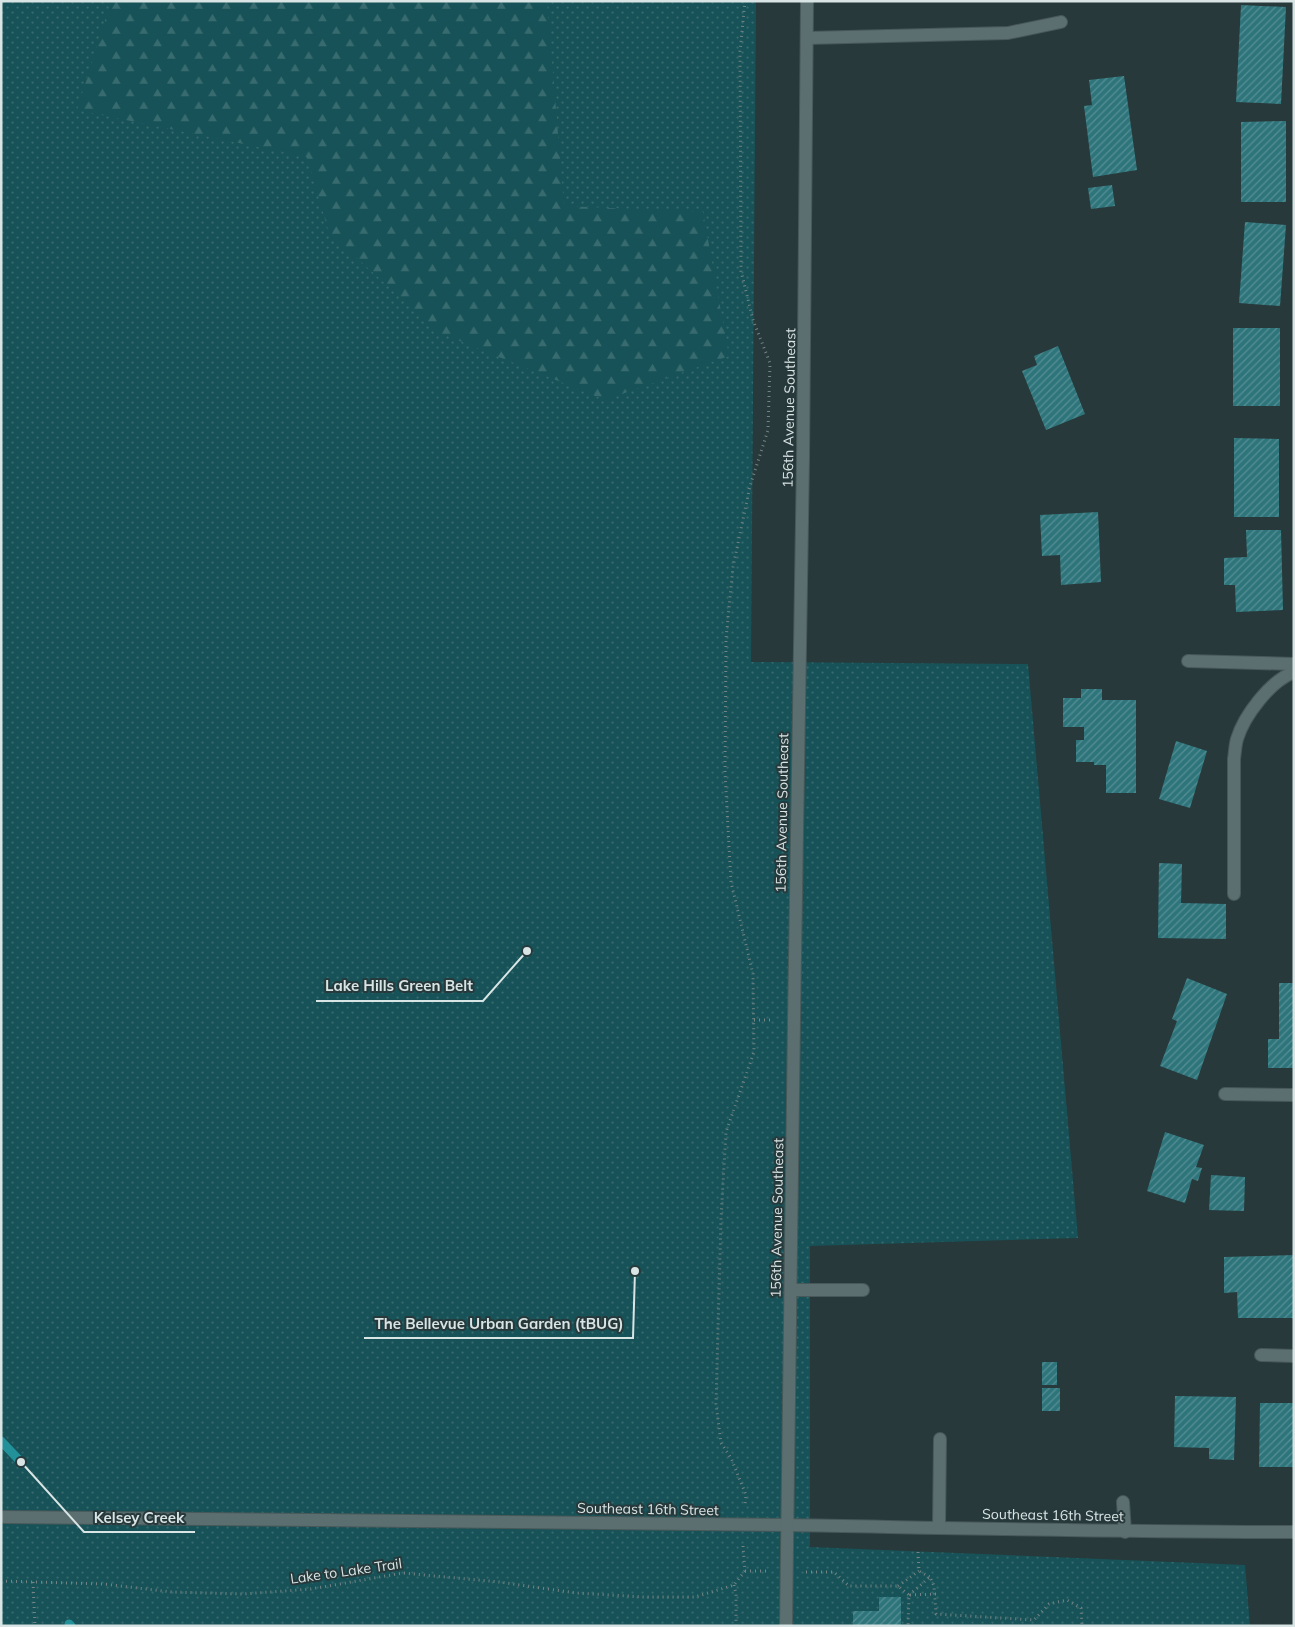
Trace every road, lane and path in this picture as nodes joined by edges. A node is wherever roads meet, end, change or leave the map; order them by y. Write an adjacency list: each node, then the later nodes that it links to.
1 (745, 1): 16 (path)
2 (807, 1): 4 (street, 156th Avenue Southeast)
3 (1060, 22): 4 (street)
4 (807, 38): 11 (street, 156th Avenue Southeast)
5 (1188, 661): 6 (street)
6 (1294, 664)
7 (1294, 672): 8 (street)
8 (1234, 894)
9 (1225, 1094): 10 (street)
10 (1294, 1095)
11 (791, 1290): 12 (street); 19 (street, 156th Avenue Southeast)
12 (863, 1290)
13 (1261, 1355): 14 (street)
14 (1294, 1356)
15 (940, 1439): 20 (street)
16 (746, 1495)
17 (1123, 1502): 21 (street)
18 (1, 1517): 19 (street, Southeast 16th Street)
19 (788, 1525): 20 (street, Southeast 16th Street); 38 (street, 156th Avenue Southeast)
20 (939, 1528): 21 (street, Southeast 16th Street)
21 (1125, 1532): 22 (street, Southeast 16th Street)
22 (1294, 1532)
23 (743, 1550): 25 (path)
24 (918, 1552): 27 (path)
25 (745, 1571): 26 (path); 32 (path)
26 (766, 1571)
27 (919, 1571): 29 (path); 33 (path)
28 (820, 1572): 33 (path)
29 (930, 1578): 34 (path); 35 (path)
30 (1, 1581): 31 (path, Lake to Lake Trail)
31 (33, 1582): 32 (path, Lake to Lake Trail); 36 (path)
32 (734, 1584): 37 (path)
33 (898, 1586): 35 (path)
34 (936, 1594): 35 (path); 40 (path)
35 (909, 1595): 39 (path)
36 (35, 1626)
37 (736, 1626)
38 (786, 1626)
39 (908, 1626)
40 (1082, 1626)

